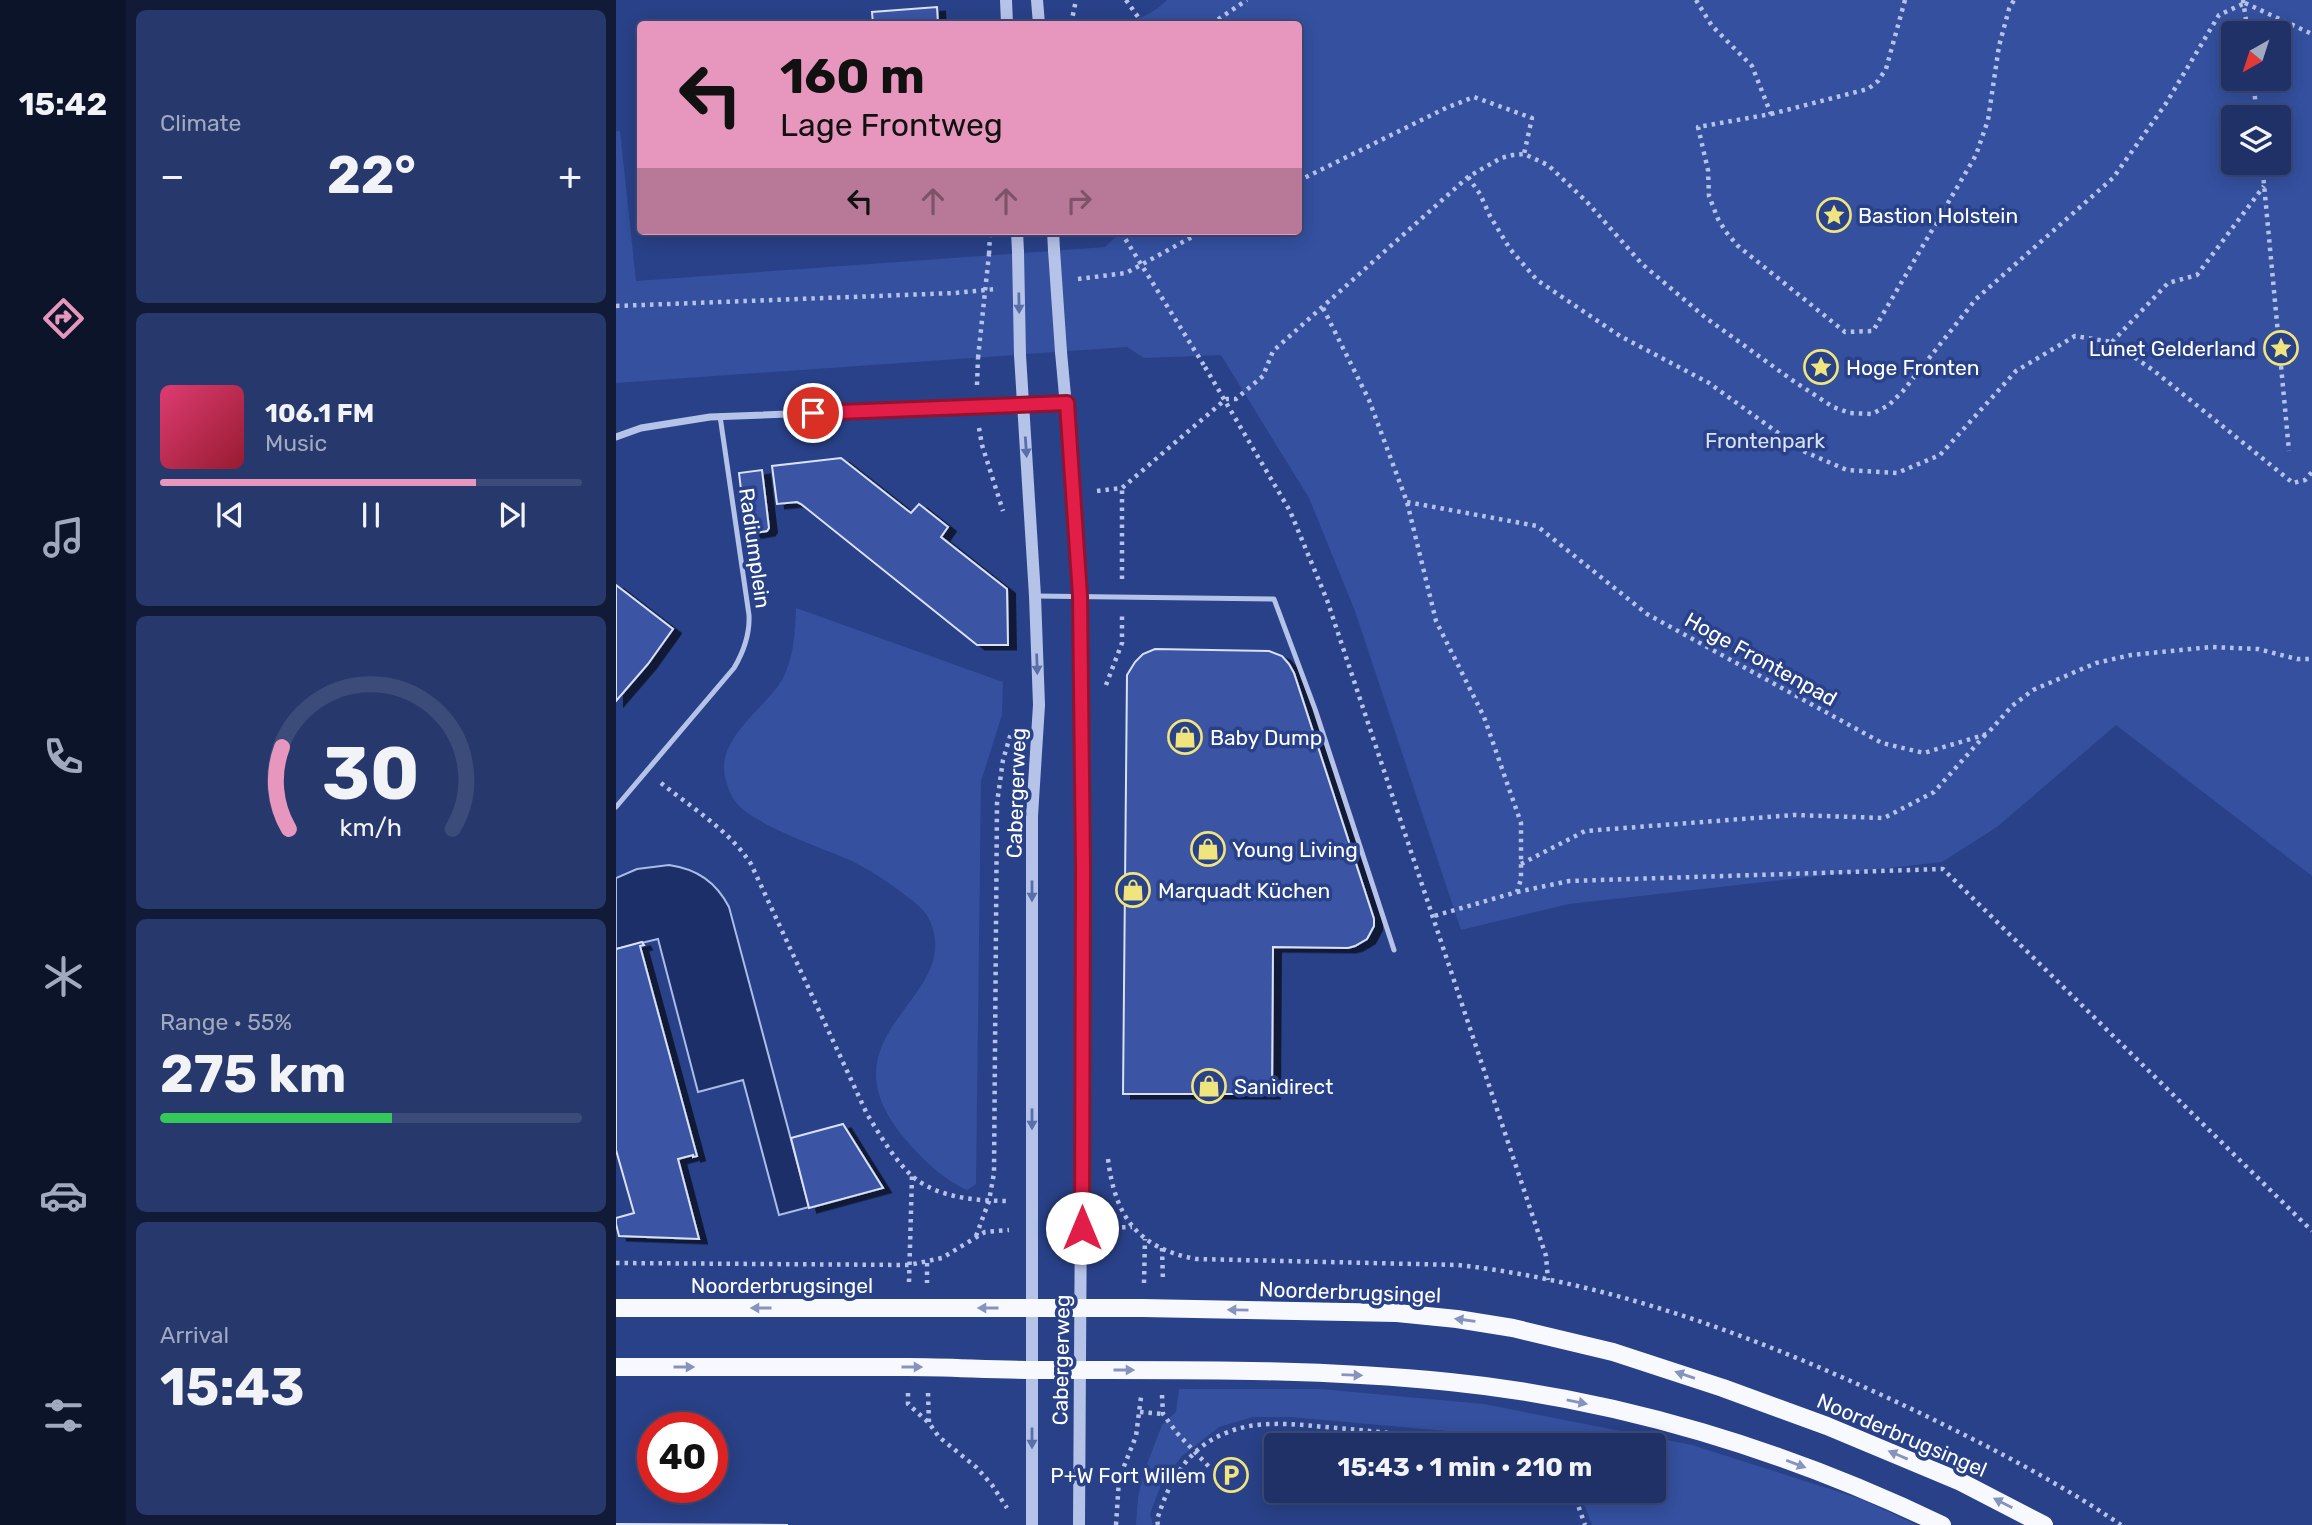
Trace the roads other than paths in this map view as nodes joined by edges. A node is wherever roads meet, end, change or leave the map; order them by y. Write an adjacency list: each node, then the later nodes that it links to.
1 (1006, 0): 3 (street)
2 (1037, 0): 4 (street)
3 (1007, 21)
4 (1039, 21)
5 (1017, 235): 8 (street, Cabergerweg, one-way to 8, bridge)
6 (1053, 235): 7 (street, Cabergerweg, bridge)
7 (1067, 403): 8 (street); 12 (street, Cabergerweg)
8 (1023, 404): 9 (street); 11 (street, Cabergerweg, one-way to 11)
9 (720, 416): 10 (street); 13 (lane, Radiumplein)
10 (616, 437)
11 (1035, 596): 12 (lane); 16 (street, Cabergerweg, one-way to 16)
12 (1080, 596): 14 (lane); 17 (street, Cabergerweg)
13 (616, 807)
14 (1394, 950)
15 (616, 1308): 16 (main road, Noorderbrugsingel, one-way to 15)
16 (1032, 1308): 17 (main road, Noorderbrugsingel); 19 (street, Cabergerweg)
17 (1081, 1308): 20 (street, Cabergerweg); 24 (main road, Noorderbrugsingel, one-way to 17)
18 (616, 1367): 19 (main road, one-way to 19)
19 (1032, 1370): 20 (main road); 21 (street, Cabergerweg, one-way to 21)
20 (1080, 1370): 22 (street, Cabergerweg); 23 (main road, one-way to 23)
21 (1032, 1525)
22 (1079, 1525)
23 (1942, 1525)
24 (2045, 1525)

